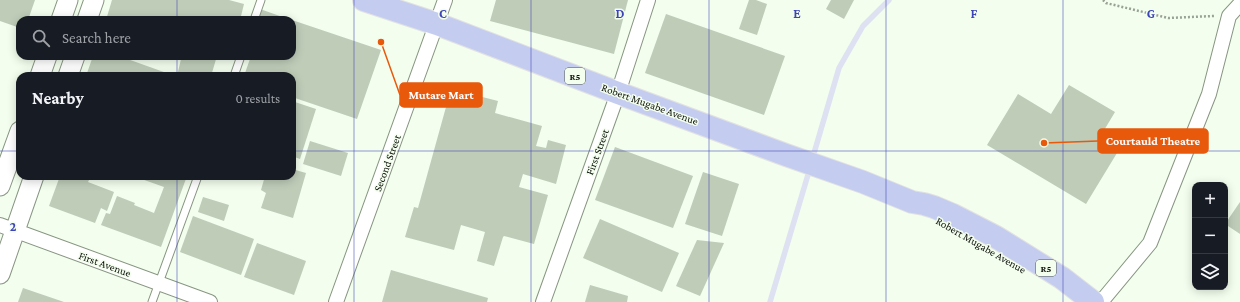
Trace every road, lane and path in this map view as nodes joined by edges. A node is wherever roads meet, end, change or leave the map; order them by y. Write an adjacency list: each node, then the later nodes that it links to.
1 (68, 0): 9 (main road)
2 (94, 0): 10 (main road)
3 (261, 0): 11 (lane)
4 (364, 0): 13 (highway, Robert Mugabe Avenue / R5)
5 (445, 0): 13 (street, Second Street)
6 (648, 0): 20 (street, First Street)
7 (1103, 0): 12 (path)
8 (1240, 4): 12 (street)
9 (62, 16)
10 (88, 16)
11 (255, 16)
12 (1229, 16): 35 (street)
13 (437, 24): 20 (highway, Robert Mugabe Avenue / R5); 31 (street, Second Street)
14 (46, 60): 17 (main road)
15 (74, 60): 18 (main road)
16 (240, 60): 19 (lane)
17 (41, 72)
18 (69, 72)
19 (235, 72)
20 (618, 93): 25 (highway, Robert Mugabe Avenue / R5); 32 (street, First Street)
21 (16, 142): 24 (main road)
22 (32, 180): 26 (main road)
23 (197, 180): 28 (lane)
24 (0, 186)
25 (912, 202): 33 (highway, Robert Mugabe Avenue / R5); 34 (highway, Robert Mugabe Avenue / R5)
26 (8, 228): 27 (main road); 28 (street, First Avenue)
27 (0, 274)
28 (159, 284): 29 (lane); 30 (street, First Avenue)
29 (152, 302)
30 (210, 302)
31 (336, 302)
32 (543, 302)
33 (1070, 302)
34 (1093, 302)
35 (1102, 302)

